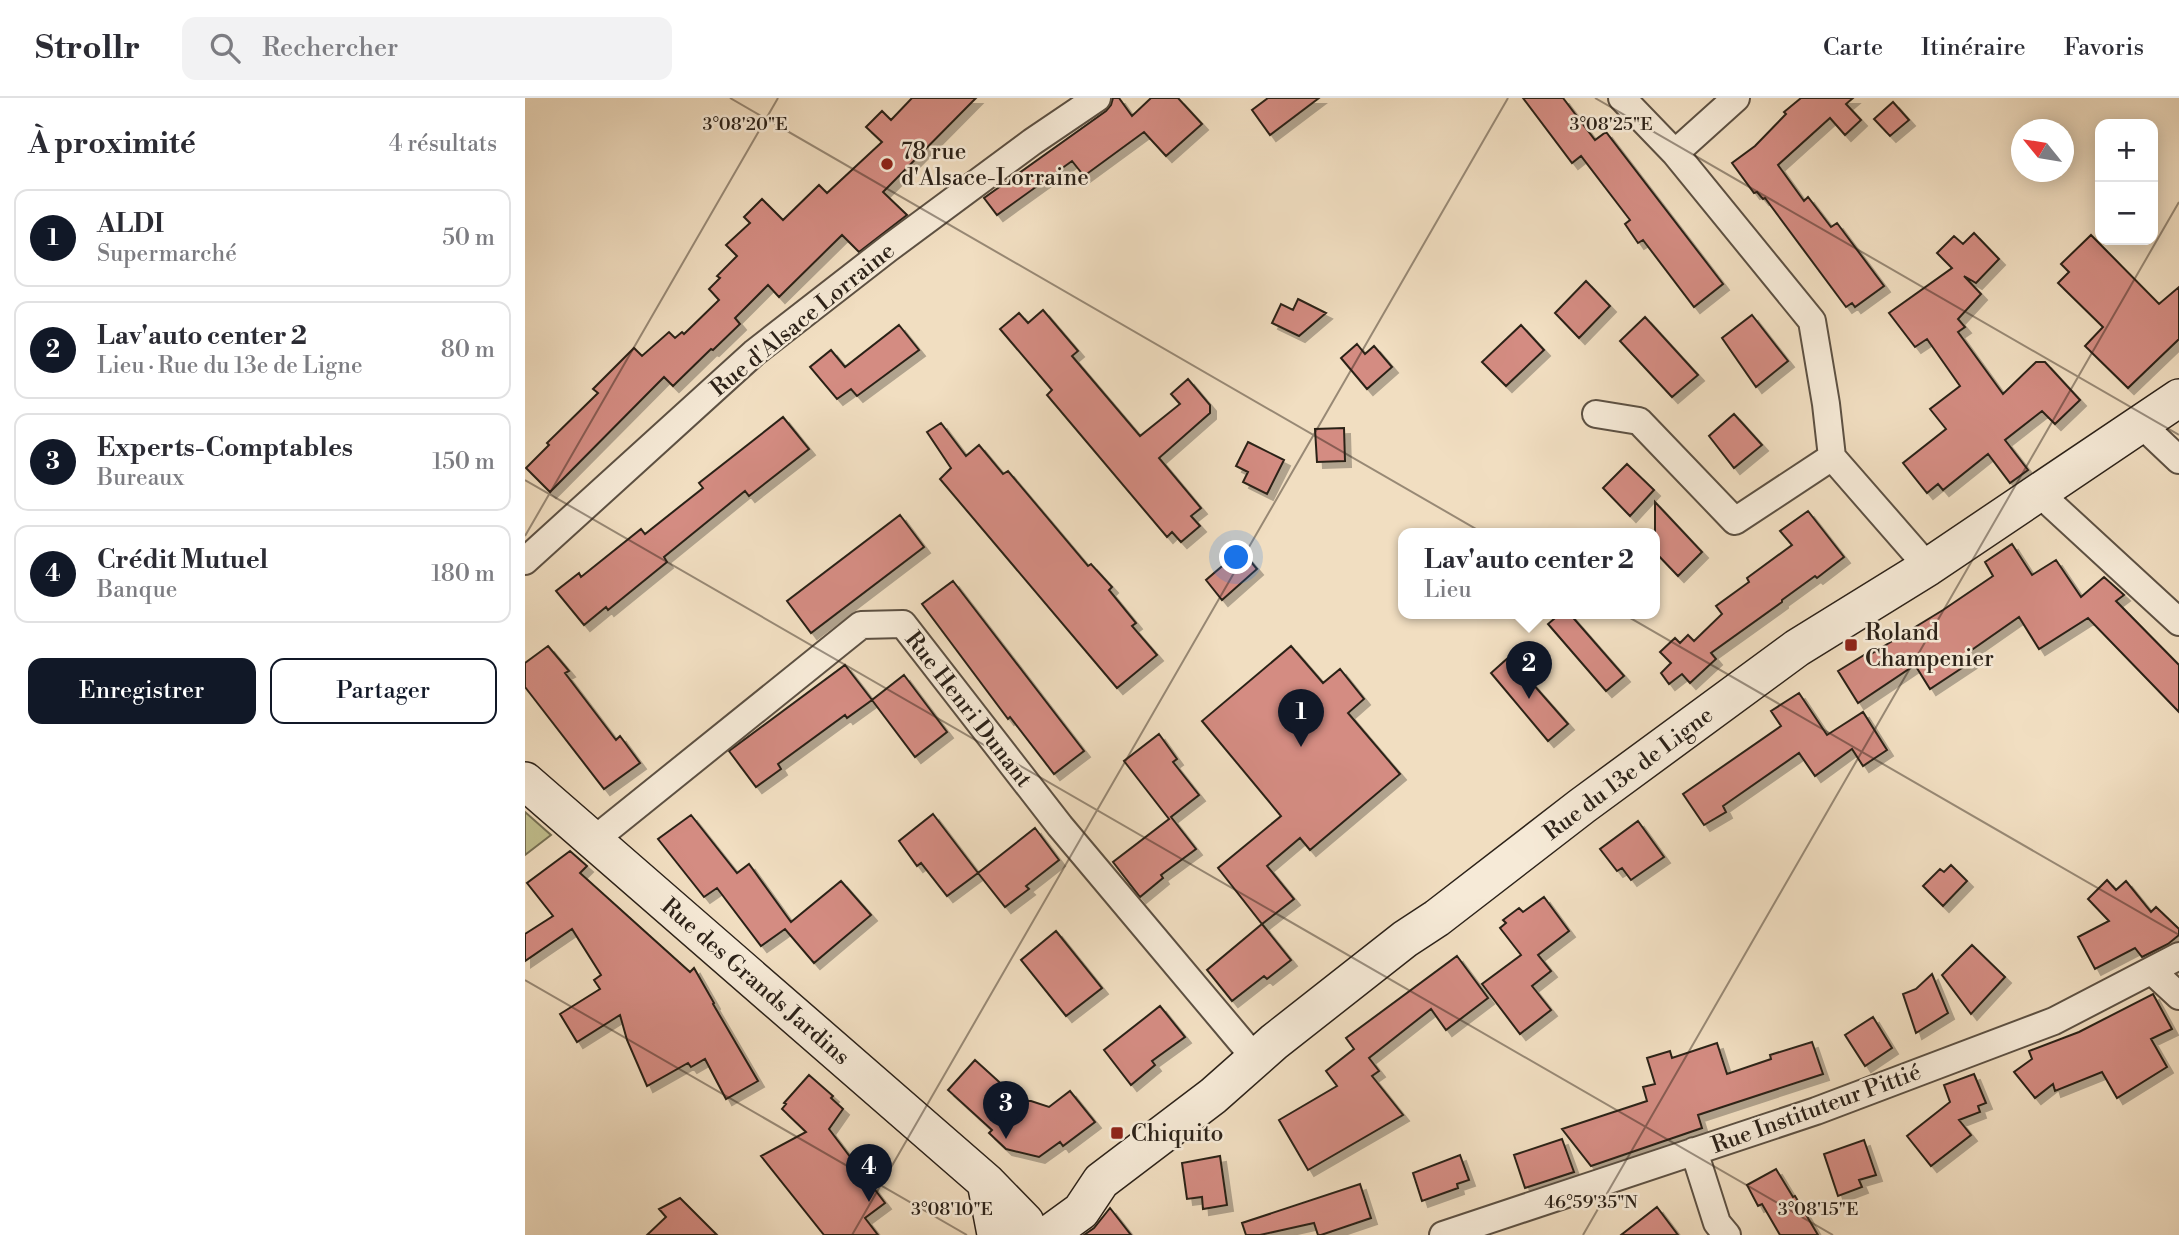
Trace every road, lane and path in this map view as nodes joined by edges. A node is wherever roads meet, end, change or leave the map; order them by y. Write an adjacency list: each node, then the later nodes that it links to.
1 (1097, 98): 11 (street, Rue d'Alsace Lorraine)
2 (1622, 98): 4 (street)
3 (1736, 98): 4 (street)
4 (1675, 153): 8 (street)
5 (2179, 398): 7 (main road, Rue du 13e de Ligne)
6 (1596, 414): 8 (street)
7 (2141, 424): 9 (street); 10 (main road, Rue du 13e de Ligne)
8 (1832, 457): 12 (street)
9 (2179, 460)
10 (2039, 493): 12 (main road, Rue du 13e de Ligne); 13 (street)
11 (525, 561)
12 (1928, 567): 19 (main road, Rue du 13e de Ligne)
13 (2179, 622)
14 (525, 781): 15 (main road, Rue des Grands Jardins)
15 (594, 839): 19 (street, Rue Henri Dunant); 21 (main road, Rue des Grands Jardins)
16 (2179, 956): 17 (street, Rue Instituteur Pittié)
17 (2153, 971): 18 (street); 20 (street, Rue Instituteur Pittié)
18 (2179, 996)
19 (1255, 1058): 21 (main road, Rue du 13e de Ligne)
20 (1694, 1151): 22 (street, Rue Instituteur Pittié); 23 (street)
21 (1022, 1231)
22 (1443, 1235)
23 (1727, 1235)

